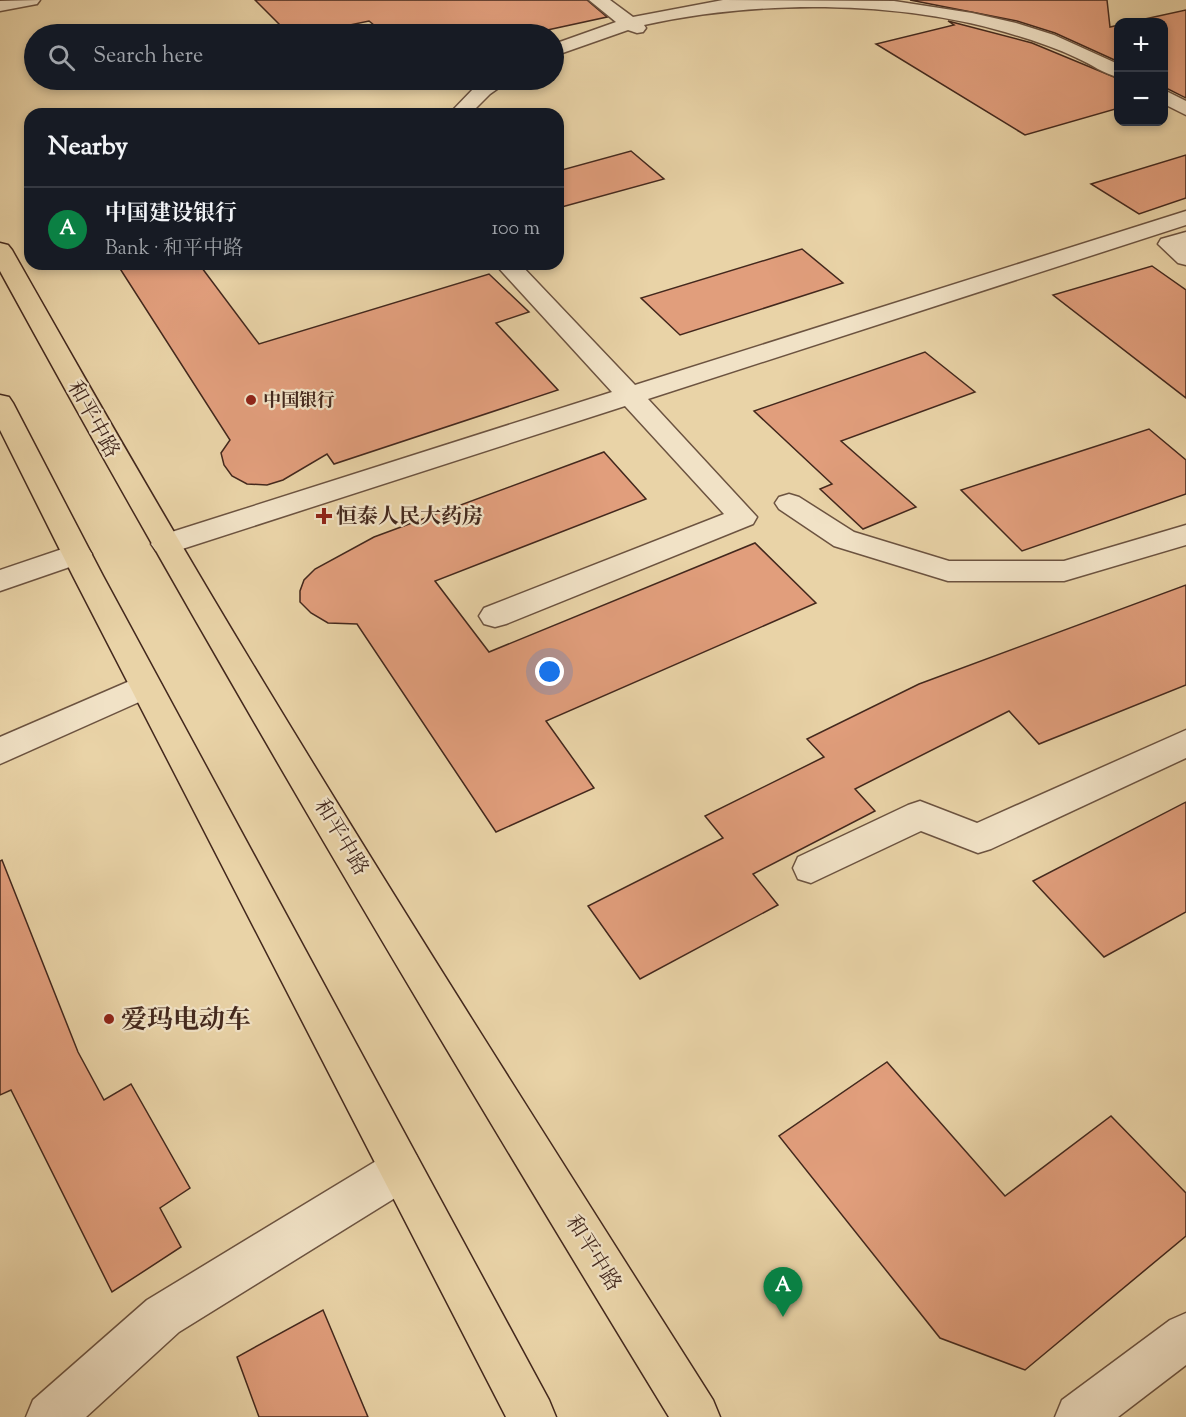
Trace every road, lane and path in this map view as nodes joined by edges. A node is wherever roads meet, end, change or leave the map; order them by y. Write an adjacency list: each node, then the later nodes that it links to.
1 (31, 0): 3 (street)
2 (598, 0): 4 (street)
3 (0, 6)
4 (634, 26): 5 (street); 6 (street)
5 (564, 47)
6 (1114, 68)
7 (483, 90): 9 (street)
8 (1168, 98): 10 (street)
9 (465, 108)
10 (1186, 109)
11 (1186, 218): 16 (street)
12 (1186, 239): 14 (street)
13 (0, 250): 20 (main road, 和平中路)
14 (1186, 258)
15 (513, 270): 16 (street)
16 (631, 395): 20 (street); 23 (street)
17 (4, 420): 21 (main road)
18 (789, 502): 19 (street)
19 (1186, 535)
20 (166, 544): 32 (main road, 和平中路)
21 (76, 554): 22 (street); 24 (main road)
22 (0, 581)
23 (495, 616)
24 (146, 686): 26 (street); 28 (main road)
25 (1186, 743): 27 (street)
26 (0, 751)
27 (811, 868)
28 (402, 1170): 30 (street); 31 (main road)
29 (1186, 1336): 33 (street)
30 (50, 1417)
31 (532, 1417)
32 (696, 1417)
33 (1079, 1417)

